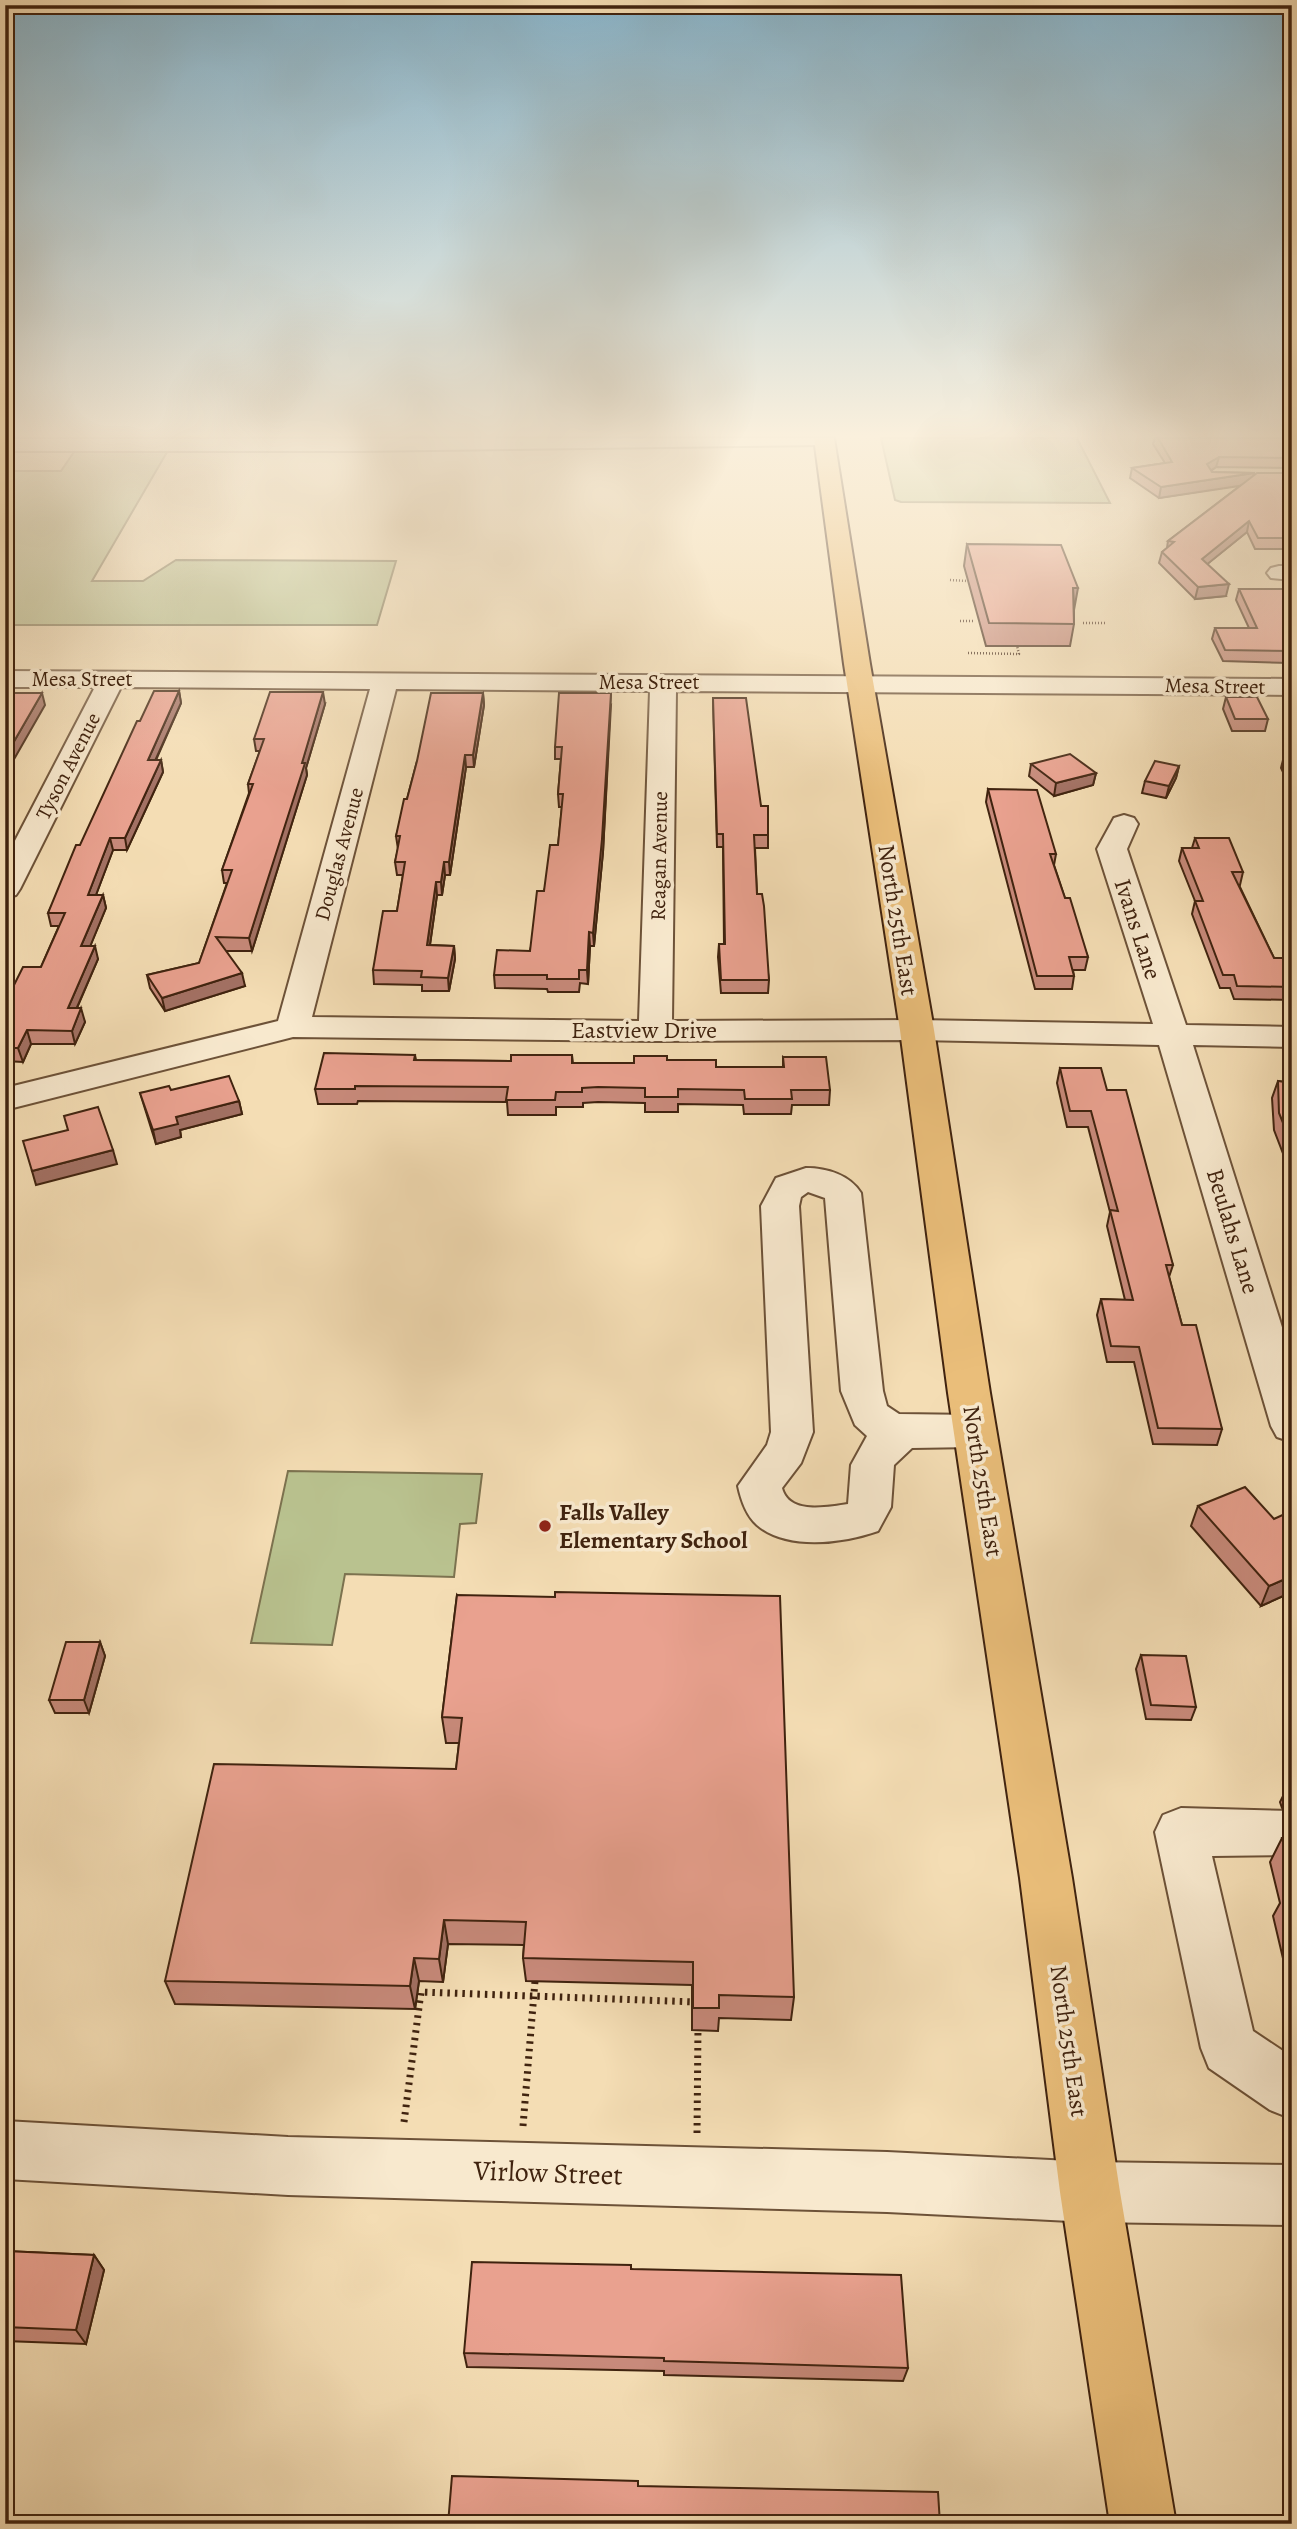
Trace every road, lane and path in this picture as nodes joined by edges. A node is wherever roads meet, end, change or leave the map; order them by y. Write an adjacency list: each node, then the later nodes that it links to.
1 (841, 556): 14 (main road, North 25th East)
2 (950, 580): 3 (path)
3 (968, 580)
4 (960, 621): 5 (path)
5 (974, 621)
6 (1083, 622): 7 (path)
7 (1105, 623)
8 (1017, 646): 9 (path)
9 (968, 653)
10 (5, 679): 11 (street, Mesa Street)
11 (112, 679): 13 (street, Mesa Street); 17 (street, Tyson Avenue)
12 (663, 681): 13 (street, Mesa Street); 14 (street, Mesa Street); 20 (street, Reagan Avenue)
13 (385, 682): 18 (street, Douglas Avenue)
14 (860, 683): 15 (street, Mesa Street); 19 (main road, North 25th East)
15 (1292, 687)
16 (1124, 824): 21 (street, Ivans Lane)
17 (5, 889)
18 (293, 1027): 20 (street, Eastview Drive); 23 (street, Eastview Drive)
19 (916, 1030): 20 (street, Eastview Drive); 21 (street, Eastview Drive); 25 (main road, North 25th East)
20 (655, 1031)
21 (1173, 1036): 22 (street, Eastview Drive); 24 (street, Beulahs Lane)
22 (1292, 1037)
23 (5, 1099)
24 (1292, 1426)
25 (975, 1431): 26 (street); 35 (main road, North 25th East)
26 (904, 1432): 26 (street)
27 (1288, 1833): 30 (street)
28 (535, 1981): 29 (path)
29 (533, 1996): 31 (path); 32 (path); 33 (path)
30 (1290, 2090)
31 (404, 2122)
32 (523, 2126)
33 (697, 2133)
34 (5, 2150): 35 (street, Virlow Street)
35 (1090, 2192): 36 (street, Virlow Street); 37 (main road, North 25th East)
36 (1292, 2194)
37 (1143, 2524)

